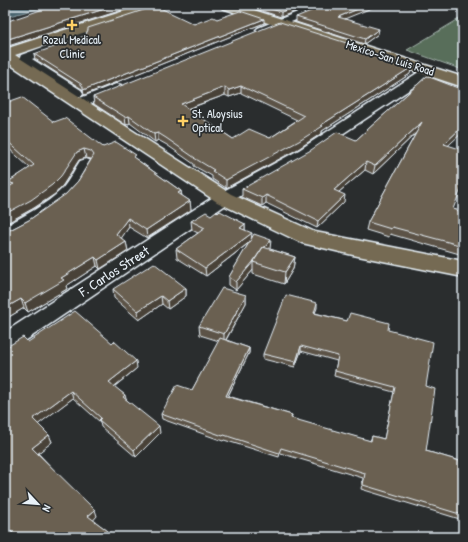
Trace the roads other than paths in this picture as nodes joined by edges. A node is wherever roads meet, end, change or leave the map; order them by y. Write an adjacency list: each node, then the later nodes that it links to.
1 (155, 5): 5 (main road)
2 (226, 5): 4 (main road, Mexico-San Luis Road)
3 (324, 5): 4 (street)
4 (280, 22): 6 (street); 9 (main road, Mexico-San Luis Road)
5 (77, 30): 7 (main road); 8 (street)
6 (250, 34)
7 (5, 55): 8 (main road)
8 (27, 66): 12 (main road)
9 (429, 71): 10 (main road, Mexico-San Luis Road); 14 (street, F. Carlos Street)
10 (463, 82)
11 (124, 85): 12 (street)
12 (78, 98): 14 (main road)
13 (86, 164): 15 (street)
14 (224, 198): 16 (main road); 17 (street, F. Carlos Street)
15 (5, 234)
16 (463, 269)
17 (5, 343)

